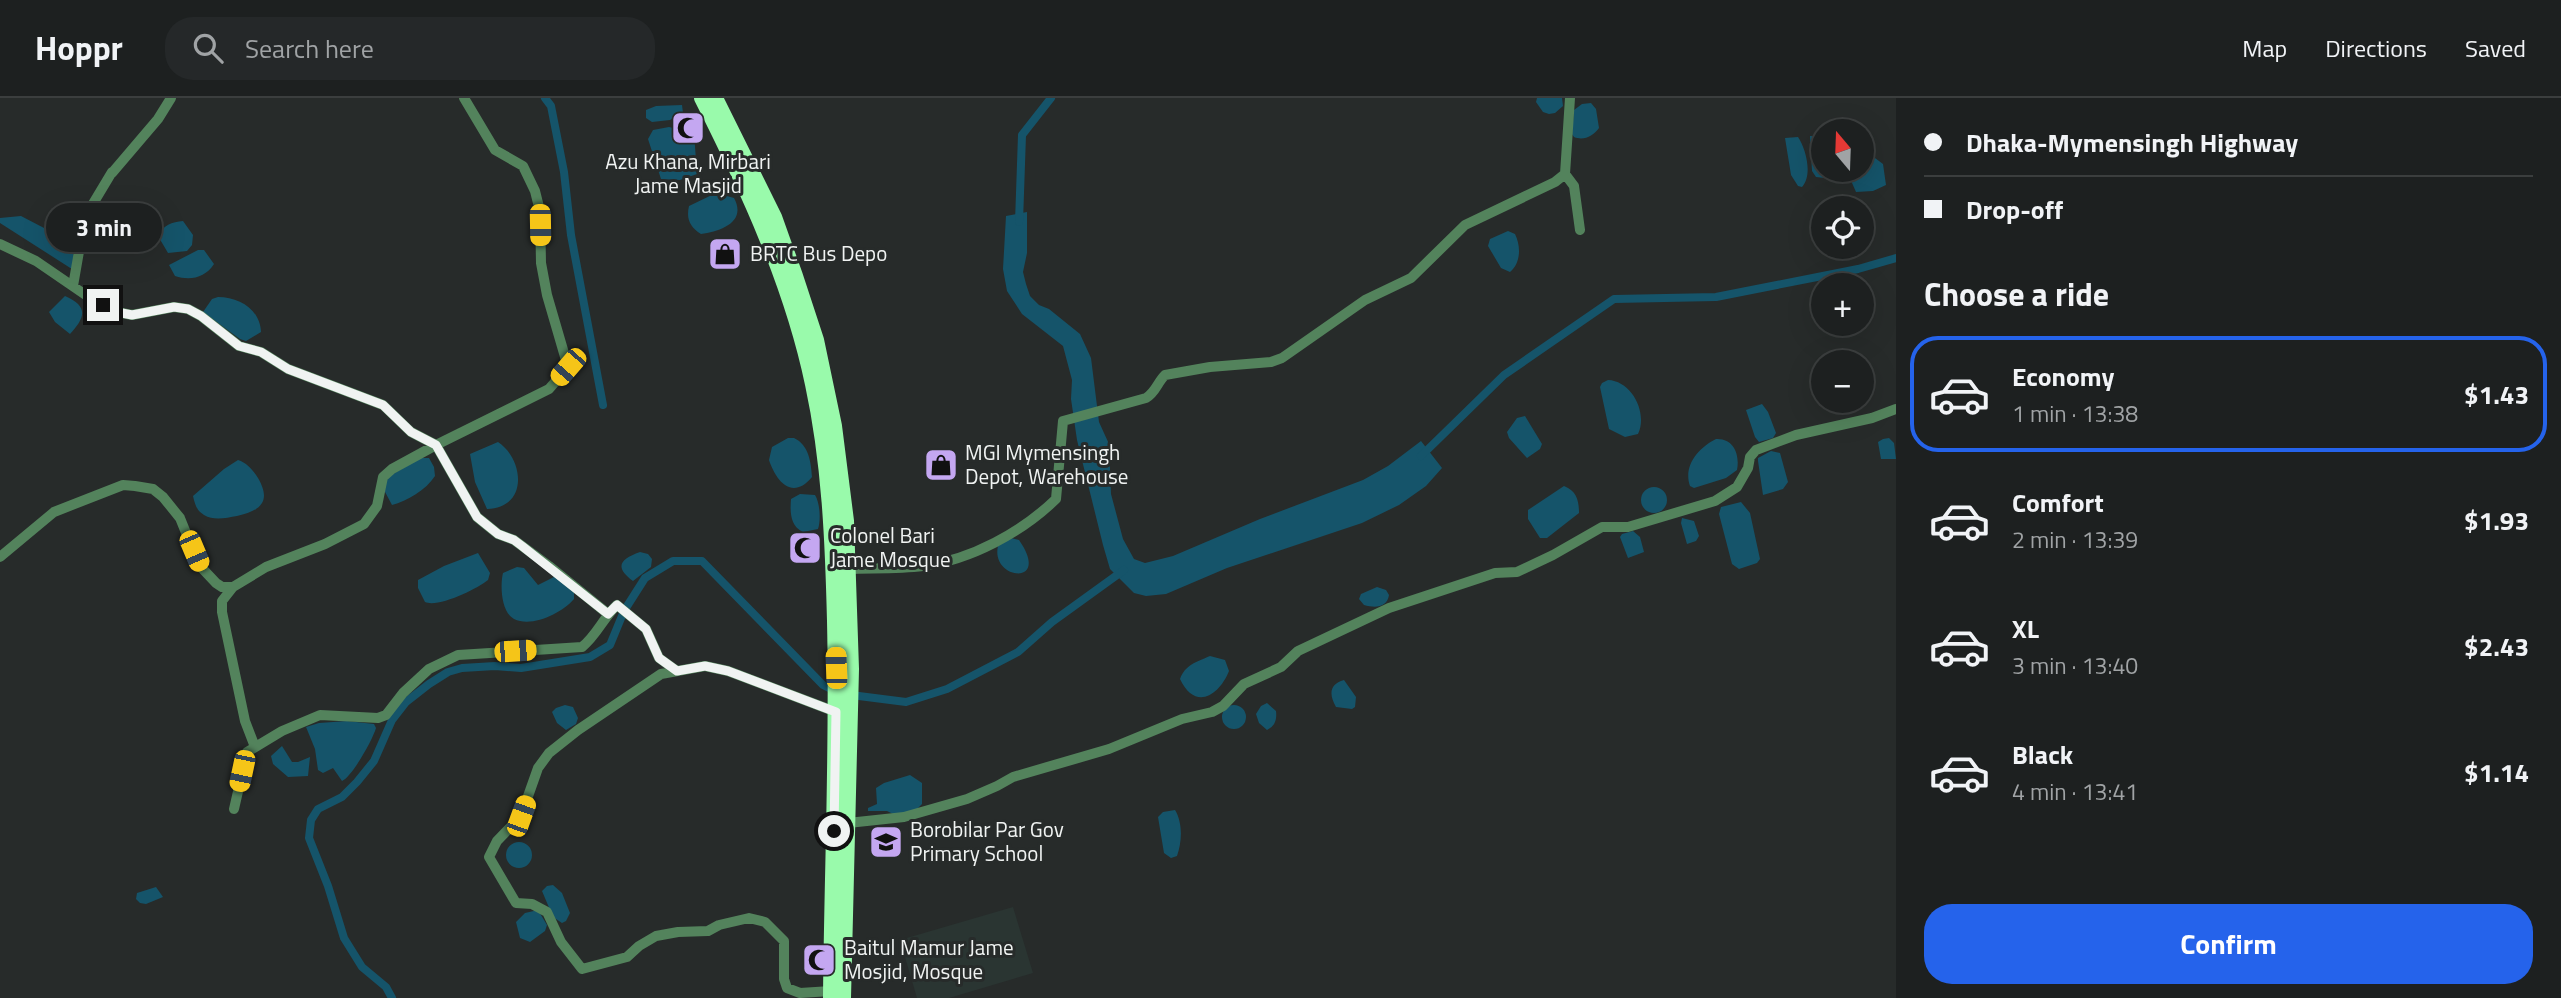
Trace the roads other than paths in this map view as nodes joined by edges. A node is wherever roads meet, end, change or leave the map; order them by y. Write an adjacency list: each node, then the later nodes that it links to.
1 (171, 98): 9 (street)
2 (464, 98): 11 (street)
3 (702, 98): 16 (highway)
4 (715, 98): 13 (highway)
5 (1574, 99): 6 (street)
6 (1565, 174): 7 (street); 13 (street)
7 (1580, 230)
8 (0, 244): 9 (street)
9 (73, 286): 11 (street)
10 (1896, 409): 21 (street)
11 (436, 445): 14 (street); 15 (street)
12 (0, 557): 14 (street)
13 (848, 569): 16 (highway)
14 (233, 587): 19 (street)
15 (608, 614): 17 (street); 19 (street)
16 (843, 668): 18 (highway)
17 (677, 671): 18 (street); 22 (street)
18 (843, 715): 21 (highway); 22 (highway)
19 (255, 747): 20 (street)
20 (234, 808)
21 (848, 823): 22 (highway)
22 (835, 996)

